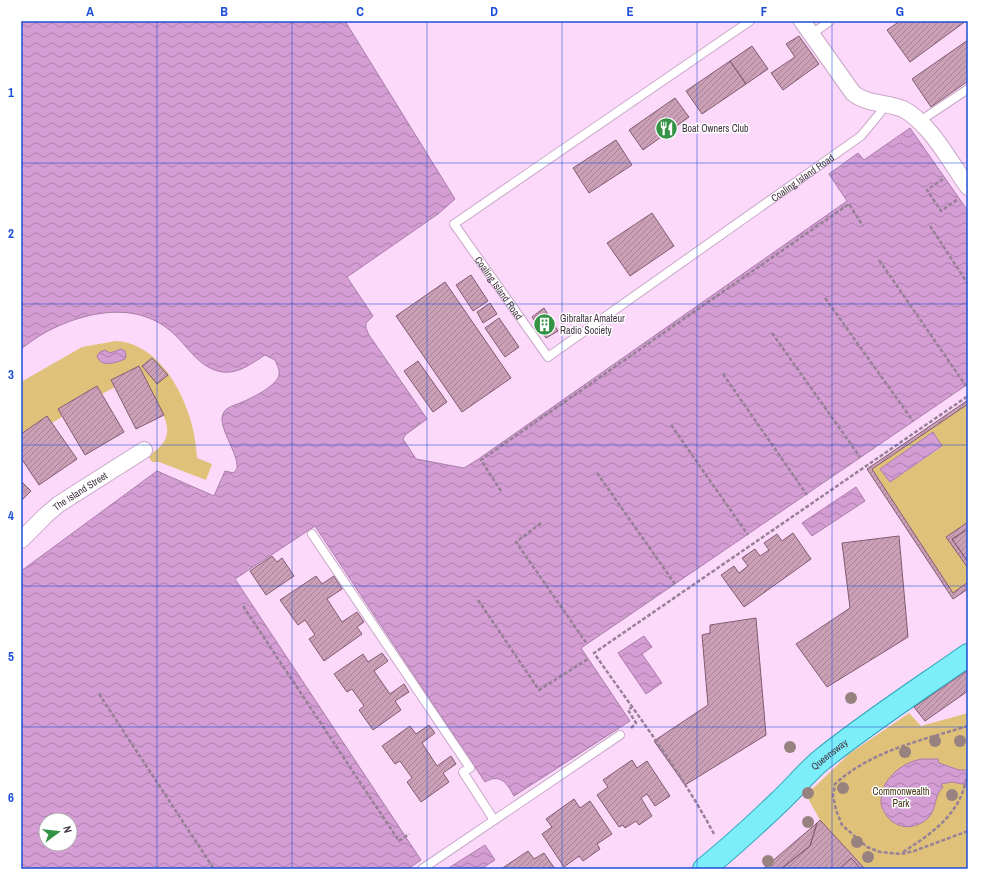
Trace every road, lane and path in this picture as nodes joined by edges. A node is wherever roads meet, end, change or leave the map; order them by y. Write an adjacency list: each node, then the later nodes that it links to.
1 (750, 21): 6 (lane, Coaling Island Road)
2 (802, 21): 4 (street)
3 (830, 21): 4 (lane)
4 (812, 34): 6 (street)
5 (968, 89): 7 (lane)
6 (885, 104): 7 (street)
7 (920, 121): 9 (street)
8 (945, 177): 9 (path)
9 (964, 192)
10 (863, 226): 24 (path)
11 (930, 226): 13 (path)
12 (879, 260): 17 (path)
13 (968, 284)
14 (825, 298): 19 (path)
15 (772, 333): 22 (path)
16 (723, 374): 25 (path)
17 (966, 386)
18 (968, 396): 37 (path)
19 (913, 421)
20 (672, 424): 28 (path)
21 (144, 450): 29 (street, The Island Street)
22 (860, 457)
23 (597, 473): 30 (path)
24 (501, 491)
25 (807, 495)
26 (541, 523): 33 (path)
27 (312, 534): 41 (lane)
28 (748, 535)
29 (21, 540)
30 (675, 584)
31 (478, 600): 35 (path)
32 (243, 606): 43 (path)
33 (587, 644)
34 (968, 655): 44 (main road, Queensway)
35 (588, 659)
36 (99, 694): 46 (path)
37 (632, 707): 39 (path); 44 (path)
38 (968, 726): 45 (path)
39 (620, 735): 41 (lane)
40 (968, 769): 45 (path)
41 (494, 820): 47 (lane)
42 (968, 831): 45 (path)
43 (410, 834)
44 (724, 852): 48 (main road, Queensway)
45 (901, 854)
46 (214, 869)
47 (422, 869)
48 (704, 869)

